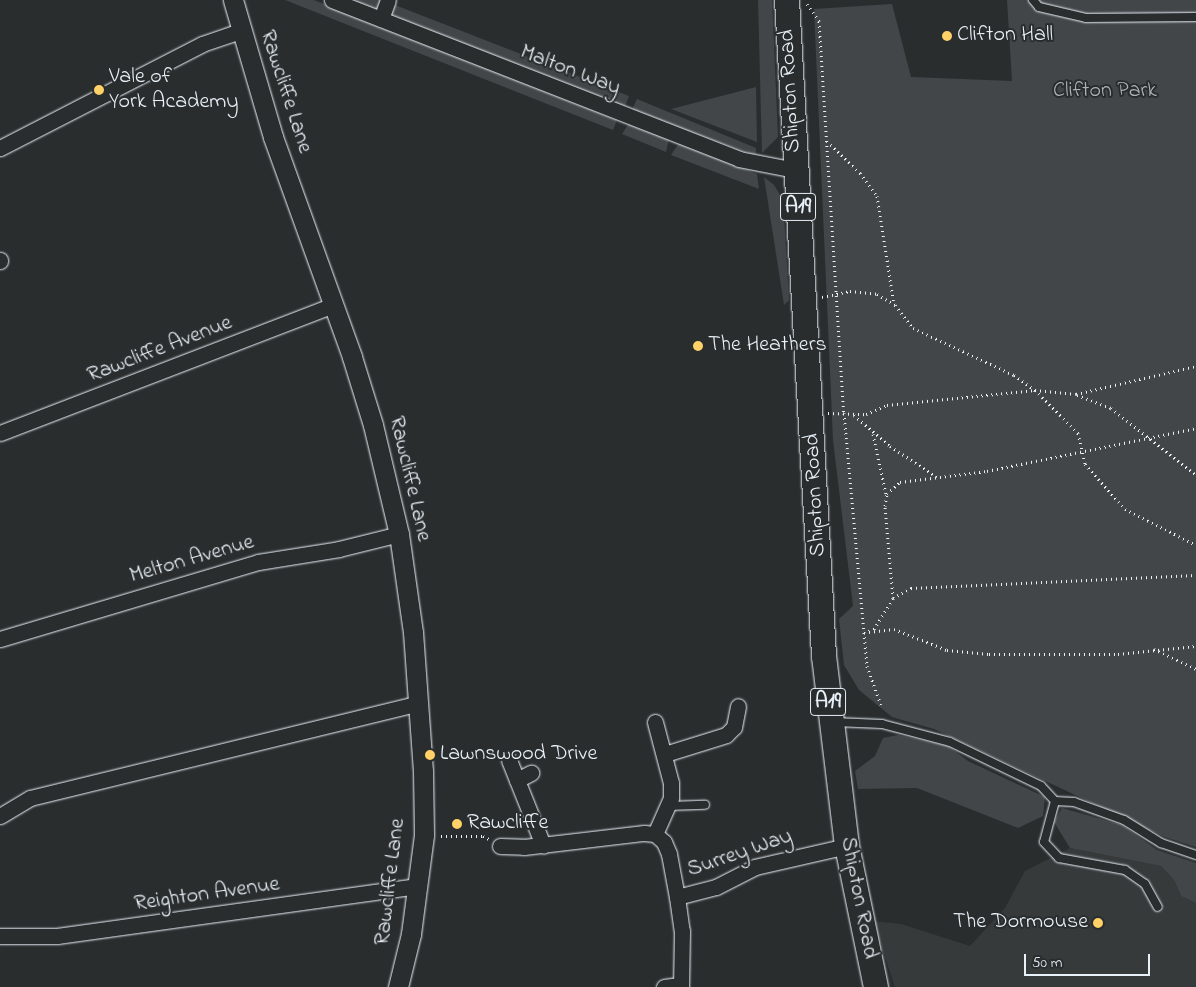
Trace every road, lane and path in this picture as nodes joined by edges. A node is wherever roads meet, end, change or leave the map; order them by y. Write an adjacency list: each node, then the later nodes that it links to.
1 (233, 0): 9 (street, Rawcliffe Lane)
2 (332, 0): 8 (street, Malton Way)
3 (388, 0): 8 (street)
4 (787, 0): 12 (main road, Shipton Road / A19)
5 (803, 0): 10 (path)
6 (1032, 0): 7 (lane)
7 (1196, 17)
8 (381, 19): 12 (street, Malton Way)
9 (240, 31): 11 (street); 15 (street, Rawcliffe Lane)
10 (826, 141): 13 (path); 16 (path)
11 (2, 143)
12 (795, 170): 14 (main road, Shipton Road / A19)
13 (836, 292): 14 (path); 16 (path); 20 (path)
14 (805, 302): 21 (main road, Shipton Road / A19)
15 (334, 305): 24 (street, Rawcliffe Avenue); 31 (street, Rawcliffe Lane)
16 (894, 305): 18 (path)
17 (1196, 366): 19 (path)
18 (1035, 390): 19 (path); 22 (path); 27 (path)
19 (1076, 394): 26 (path)
20 (844, 413): 21 (path); 22 (path); 35 (path)
21 (811, 414): 44 (main road, Shipton Road / A19)
22 (853, 415): 25 (path)
23 (1196, 428): 26 (path)
24 (0, 433)
25 (873, 434): 29 (path); 30 (path)
26 (1148, 437): 27 (path); 28 (path)
27 (1083, 451): 29 (path); 32 (path)
28 (1196, 475)
29 (937, 477): 30 (path)
30 (886, 494): 34 (path)
31 (399, 534): 36 (street, Melton Avenue); 40 (street, Rawcliffe Lane)
32 (1196, 545)
33 (1196, 574): 34 (path)
34 (893, 598): 35 (path)
35 (864, 633): 38 (path); 41 (path)
36 (0, 639)
37 (1196, 646): 38 (path)
38 (1154, 648): 39 (path)
39 (1196, 669)
40 (419, 703): 50 (street); 52 (street, Rawcliffe Lane)
41 (881, 705)
42 (738, 706): 45 (street)
43 (655, 722): 45 (street)
44 (830, 722): 47 (lane); 55 (main road, Shipton Road / A19)
45 (665, 754): 49 (street)
46 (508, 760): 53 (street)
47 (1054, 801): 56 (lane); 59 (lane)
48 (705, 805): 49 (lane)
49 (668, 806): 51 (street)
50 (0, 816)
51 (655, 834): 53 (street); 58 (street, Surrey Way)
52 (424, 835): 54 (path); 57 (street, Rawcliffe Lane)
53 (543, 845): 54 (street)
54 (500, 846)
55 (846, 846): 58 (street, Surrey Way); 64 (main road, Shipton Road / A19)
56 (1196, 855)
57 (418, 886): 60 (street, Reighton Avenue); 62 (street, Rawcliffe Lane)
58 (677, 898): 61 (street, Surrey Way)
59 (1158, 907)
60 (0, 936)
61 (681, 986): 63 (street)
62 (398, 987)
63 (664, 987)
64 (876, 987)

